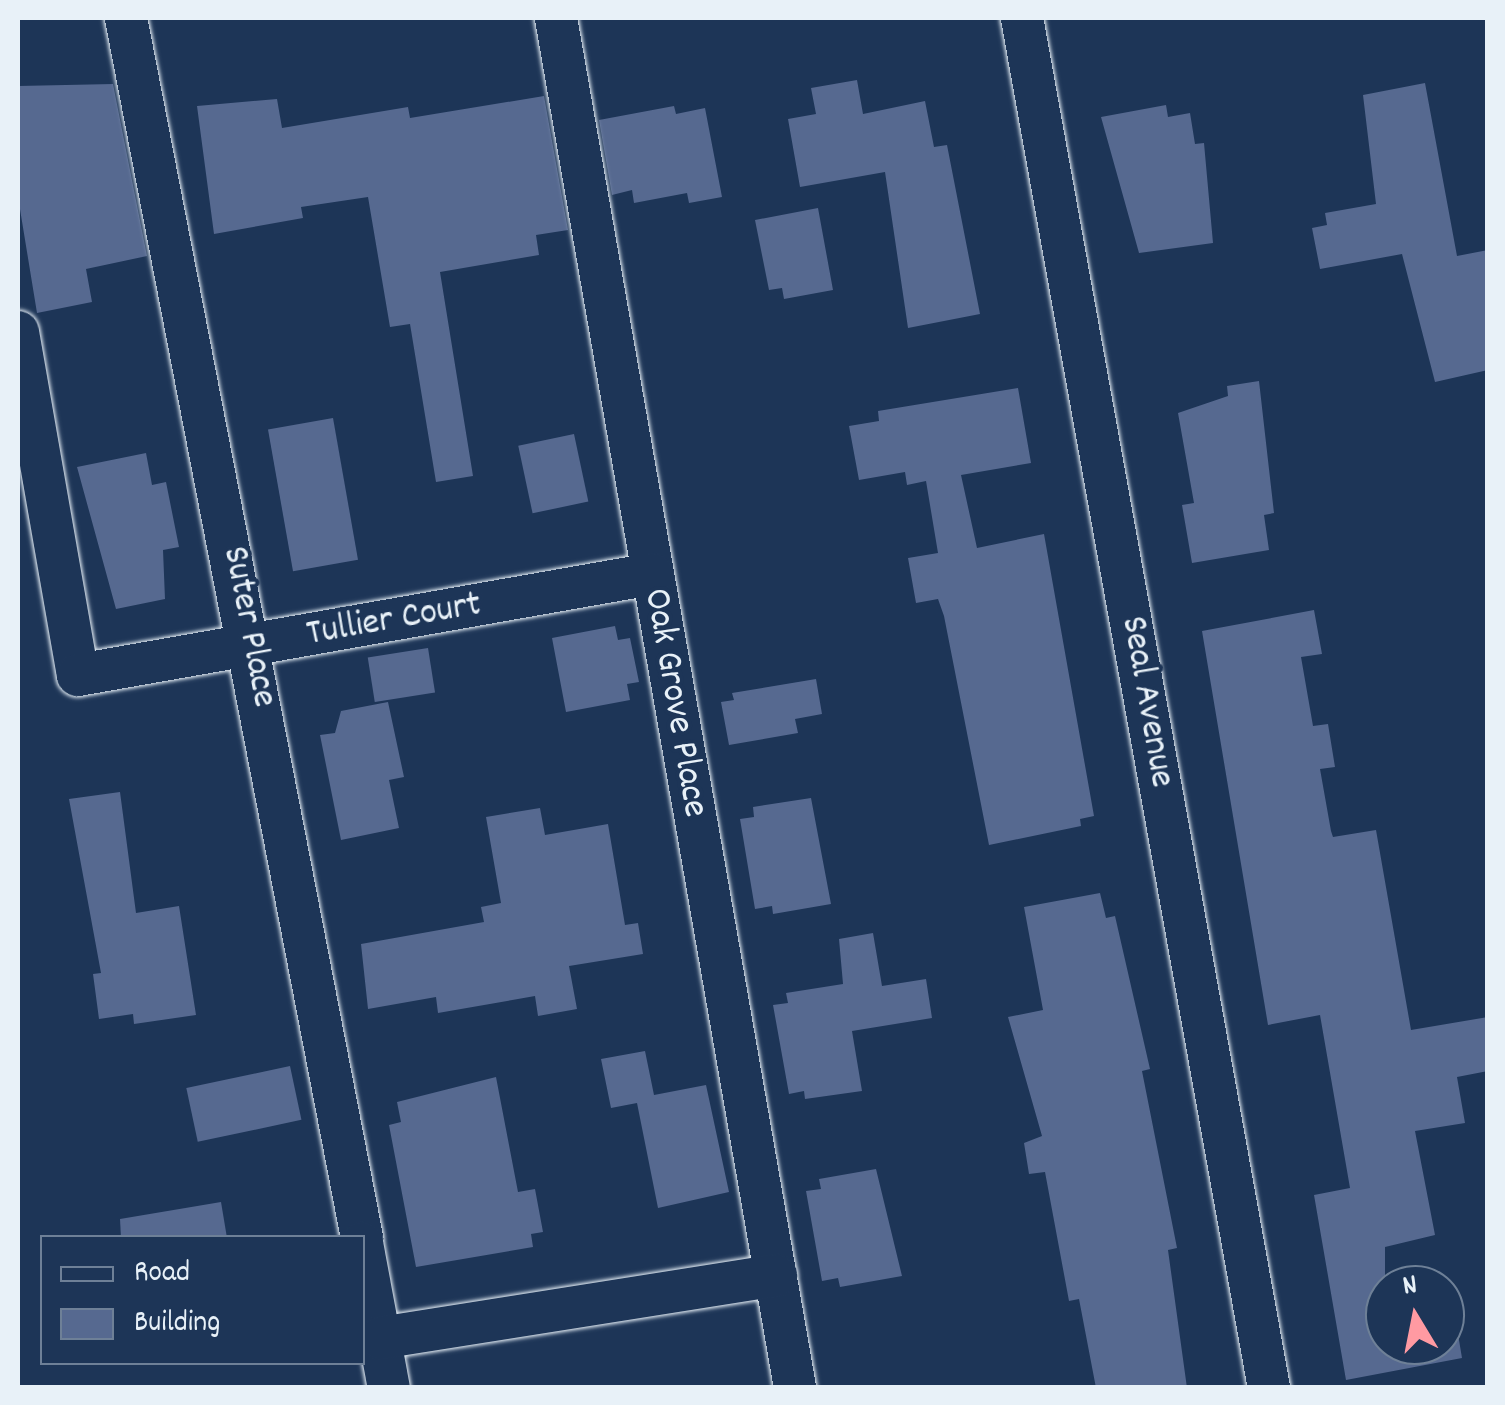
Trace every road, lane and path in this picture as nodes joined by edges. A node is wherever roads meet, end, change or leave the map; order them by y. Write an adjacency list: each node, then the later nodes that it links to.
1 (126, 18): 6 (street, Suter Place)
2 (556, 18): 5 (street, Oak Grove Place)
3 (1022, 18): 13 (street, Seal Avenue)
4 (18, 332): 6 (street, Tullier Court)
5 (652, 574): 6 (street, Tullier Court); 9 (street, Oak Grove Place)
6 (252, 646): 7 (street, Suter Place)
7 (361, 1235)
8 (365, 1256): 10 (street, Suter Place)
9 (776, 1275): 10 (street); 12 (street, Oak Grove Place)
10 (380, 1338): 11 (street, Suter Place)
11 (390, 1388)
12 (795, 1388)
13 (1270, 1388)

